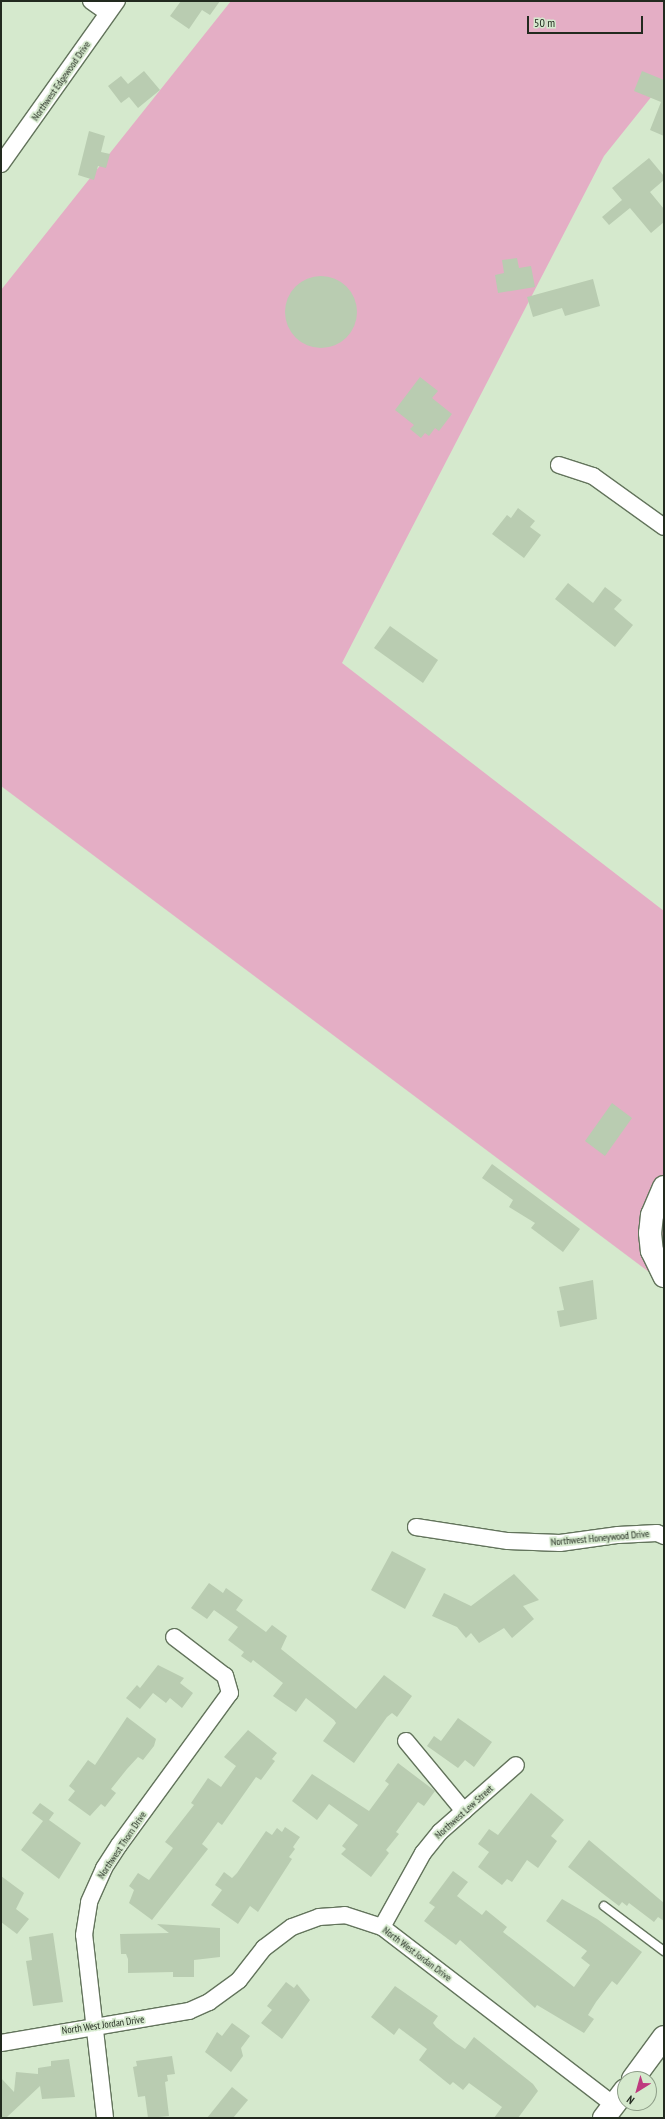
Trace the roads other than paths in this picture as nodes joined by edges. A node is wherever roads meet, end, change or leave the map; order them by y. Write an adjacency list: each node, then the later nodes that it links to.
1 (91, 1): 2 (street, Northwest Edgewood Drive)
2 (112, 7): 3 (street, Northwest Edgewood Drive)
3 (1, 164)
4 (559, 465): 5 (street)
5 (664, 527)
6 (664, 1187): 7 (street)
7 (664, 1276)
8 (416, 1527): 9 (street, Northwest Honeywood Drive)
9 (664, 1536)
10 (174, 1637): 17 (street, Northwest Thorn Drive)
11 (406, 1741): 13 (street)
12 (516, 1765): 13 (street, Northwest Lew Street)
13 (464, 1811): 15 (street, Northwest Lew Street)
14 (604, 1906): 16 (lane)
15 (382, 1927): 17 (street, North West Jordan Drive); 21 (street, North West Jordan Drive)
16 (664, 1951)
17 (96, 2027): 19 (street, North West Jordan Drive); 22 (street, Northwest Thorn Drive)
18 (664, 2038): 20 (street)
19 (1, 2043)
20 (639, 2071)
21 (614, 2104)
22 (105, 2118)

